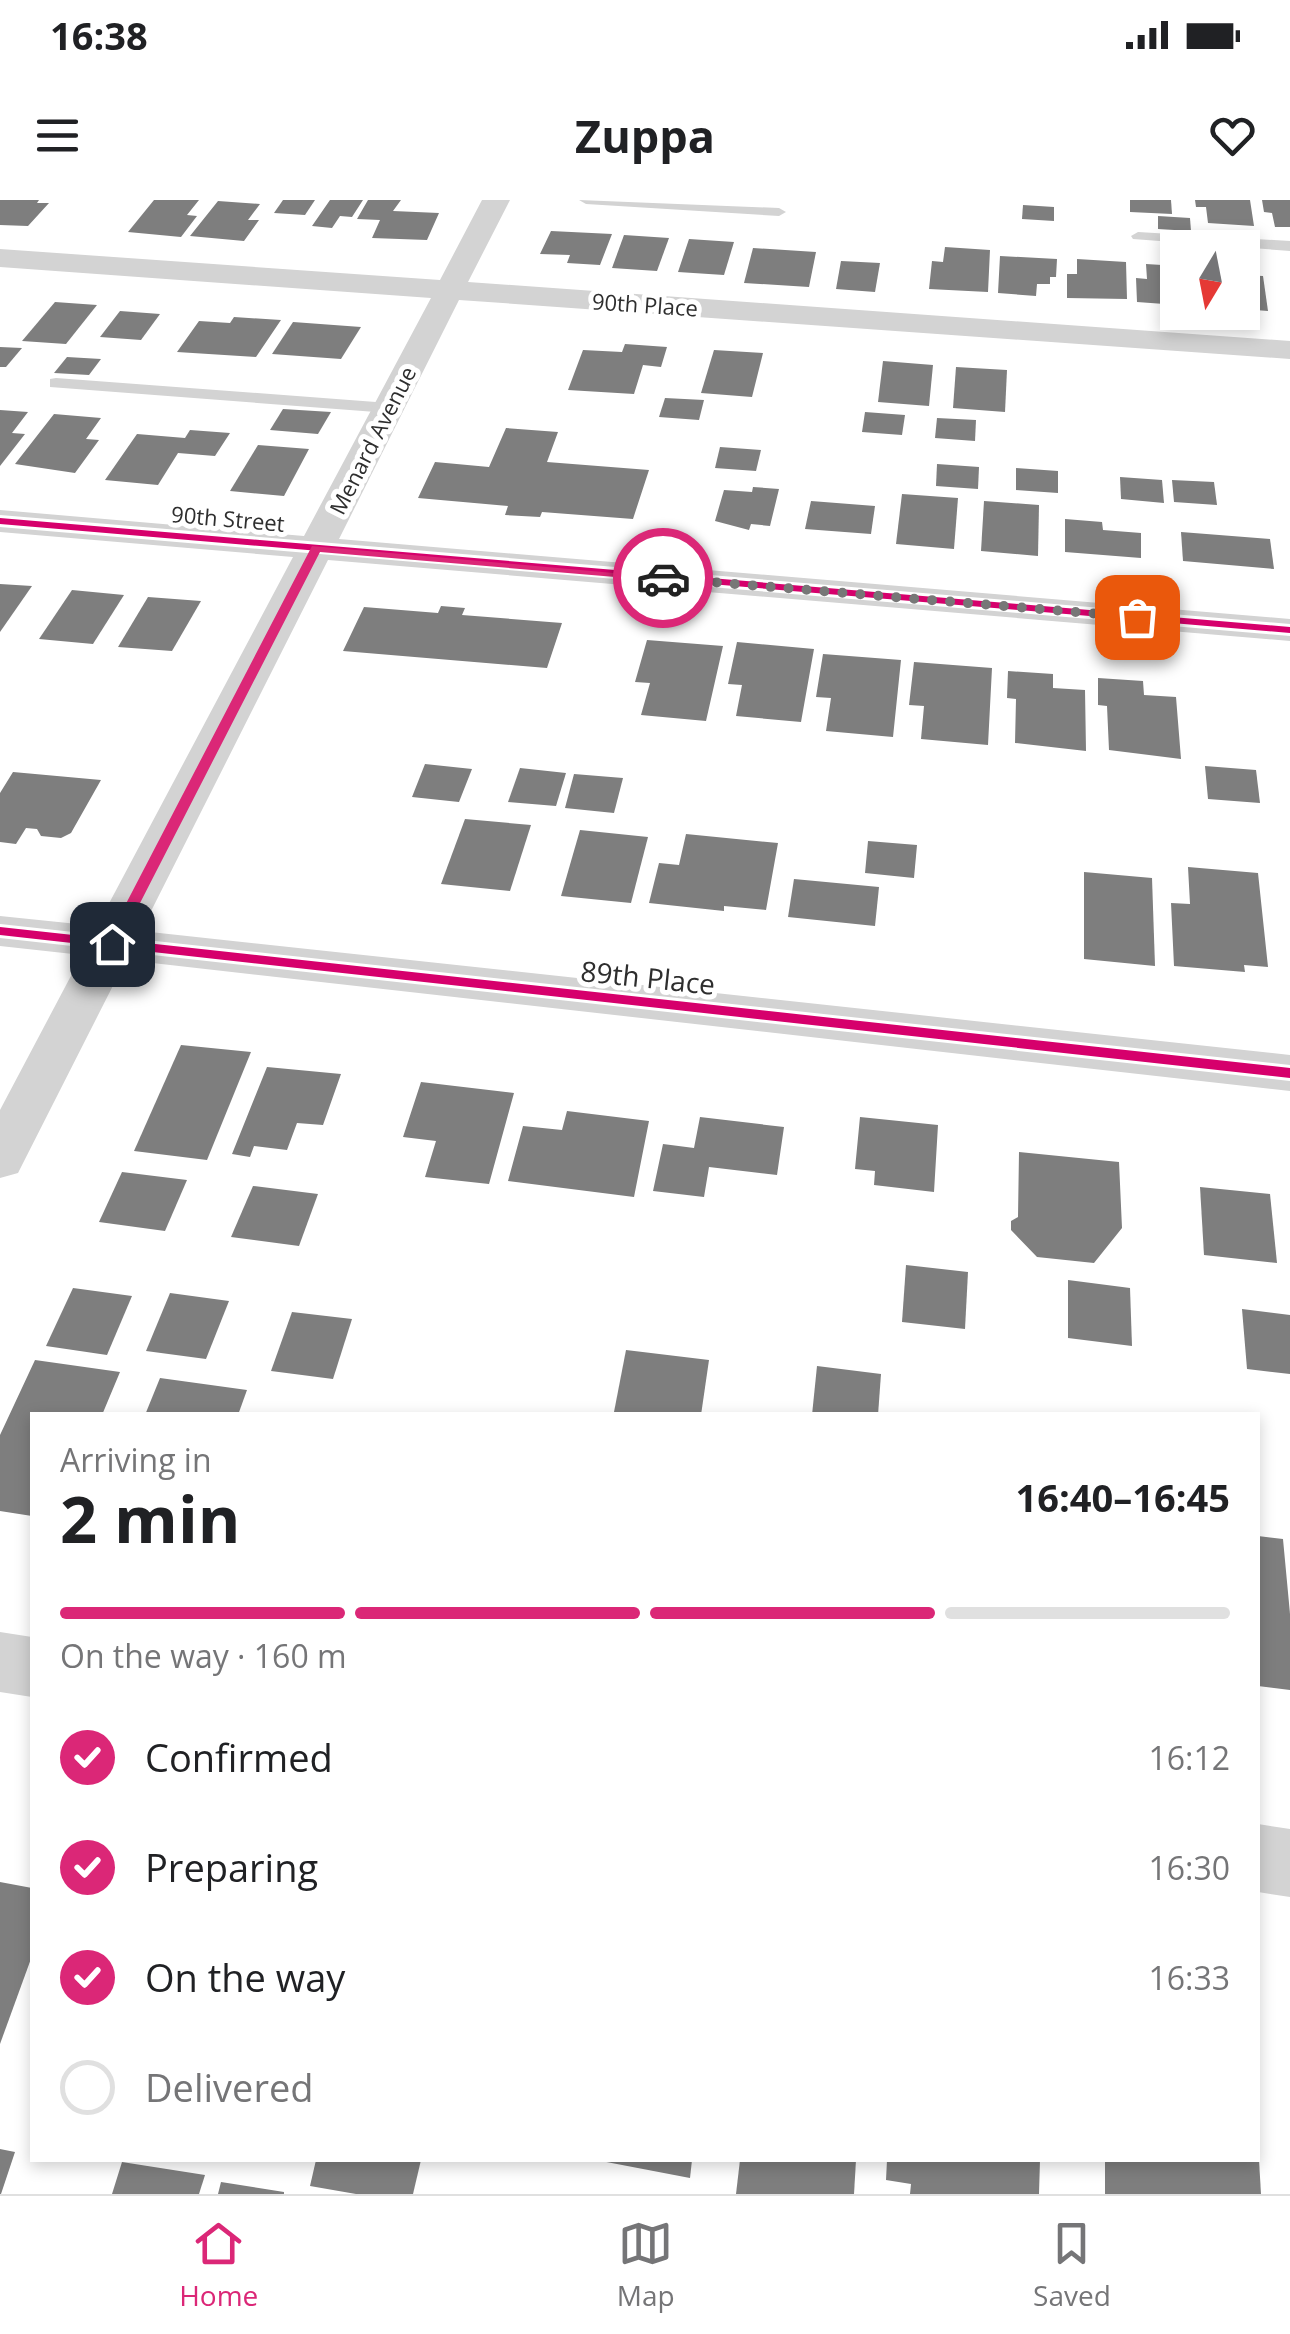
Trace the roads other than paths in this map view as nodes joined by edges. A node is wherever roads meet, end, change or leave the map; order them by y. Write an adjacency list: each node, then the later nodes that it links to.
1 (496, 200): 7 (street, Menard Avenue)
2 (586, 200): 3 (lane)
3 (779, 212)
4 (1138, 236): 5 (lane)
5 (1290, 246)
6 (0, 258): 7 (street, 90th Place)
7 (450, 290): 8 (street, 90th Place); 10 (street, Menard Avenue)
8 (1290, 350)
9 (56, 383): 10 (lane)
10 (389, 408): 12 (street, Menard Avenue)
11 (0, 521): 12 (street, 90th Street)
12 (316, 549): 13 (street, 90th Street); 15 (street, Menard Avenue)
13 (1290, 630)
14 (0, 931): 15 (street, 89th Place)
15 (112, 944): 16 (street, 89th Place); 17 (street, Menard Avenue)
16 (1290, 1073)
17 (0, 1159)
18 (0, 1662): 19 (street)
19 (30, 1667)
20 (1260, 1858): 21 (street)
21 (1290, 1863)

